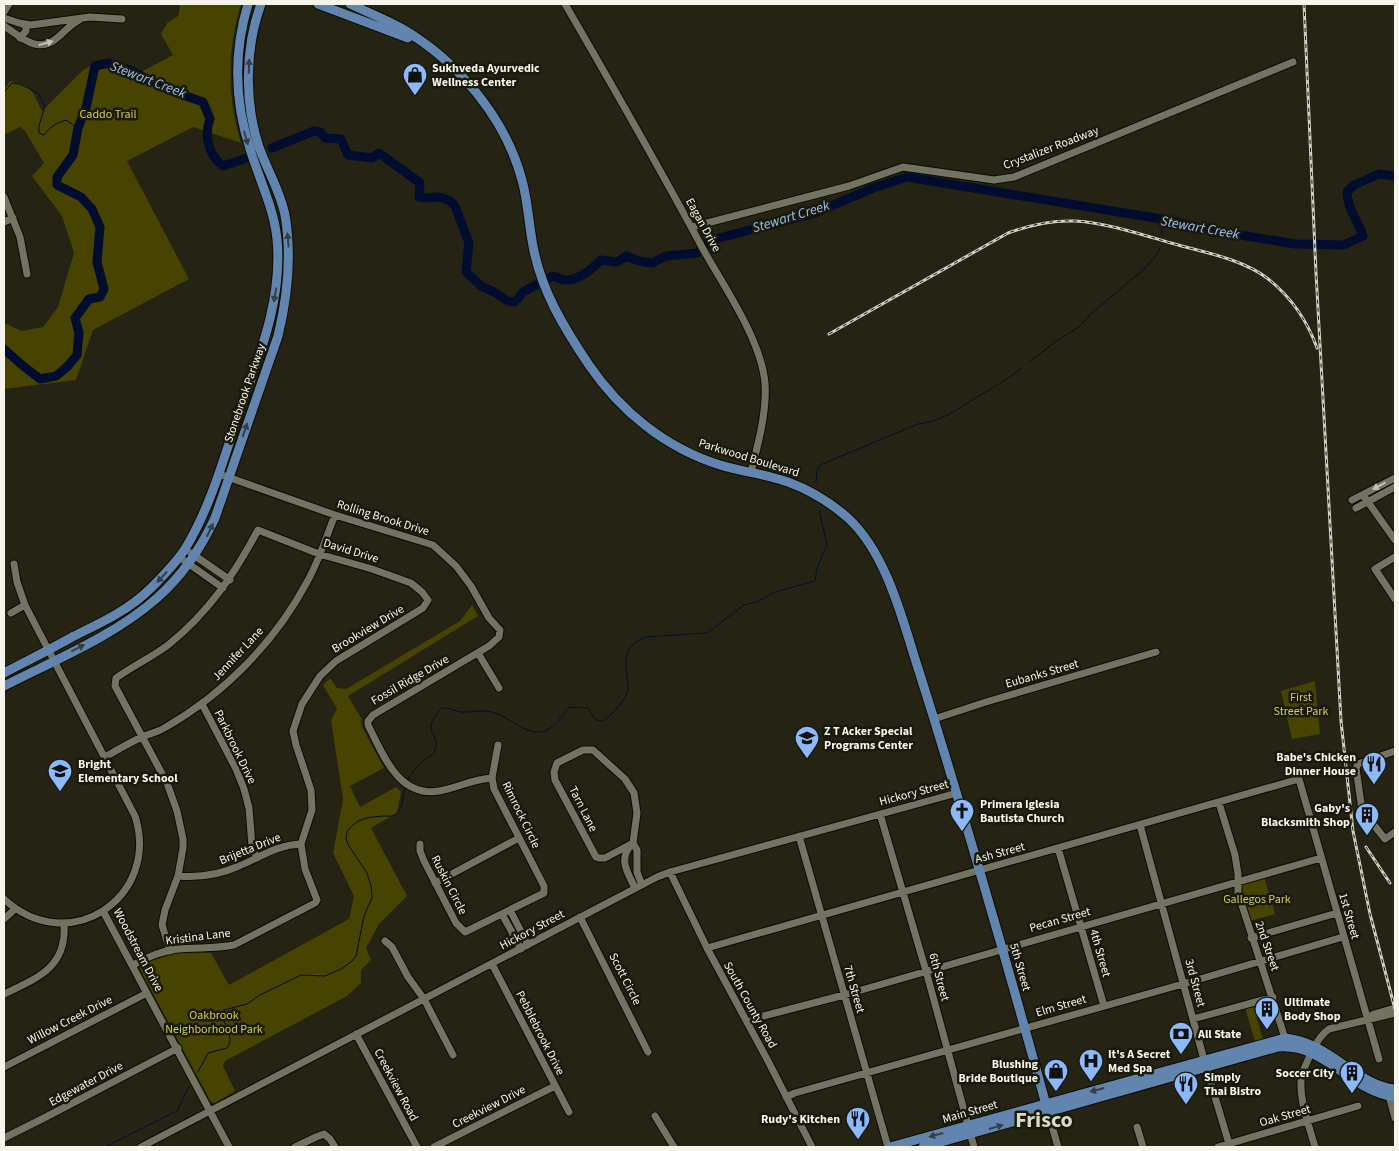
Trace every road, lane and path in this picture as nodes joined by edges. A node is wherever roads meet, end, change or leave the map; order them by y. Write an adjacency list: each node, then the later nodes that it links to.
1 (9, 4): 7 (street)
2 (248, 4): 16 (main road, Stonebrook Parkway)
3 (260, 4): 17 (main road, Stonebrook Parkway, one-way to 3)
4 (318, 4): 14 (main road, Parkwood Boulevard)
5 (350, 4): 14 (main road, Parkwood Boulevard)
6 (565, 4): 21 (street, Eagan Drive)
7 (4, 12)
8 (4, 18): 11 (street)
9 (89, 18): 10 (street); 11 (street); 13 (street, one-way to 9)
10 (122, 19)
11 (23, 24): 13 (street)
12 (4, 26): 13 (street)
13 (20, 38)
14 (425, 44): 27 (main road, Parkwood Boulevard)
15 (1293, 62): 21 (street, Crystalizer Roadway)
16 (237, 86): 17 (main road); 22 (main road, Stonebrook Parkway, one-way to 22)
17 (249, 86): 23 (main road, Stonebrook Parkway, one-way to 17)
18 (4, 197): 19 (street)
19 (13, 218): 20 (street); 24 (street)
20 (4, 222)
21 (692, 227): 27 (street, Eagan Drive)
22 (277, 271): 23 (main road); 25 (main road, Stonebrook Parkway, one-way to 25)
23 (289, 273): 26 (main road, Stonebrook Parkway)
24 (27, 274)
25 (250, 385): 26 (main road); 28 (main road, Stonebrook Parkway)
26 (259, 389): 29 (main road, Stonebrook Parkway, one-way to 26)
27 (751, 472): 58 (main road, Parkwood Boulevard)
28 (219, 474): 29 (street, Rolling Brook Drive); 38 (main road, Stonebrook Parkway)
29 (228, 476): 36 (street, Rolling Brook Drive); 41 (main road, Stonebrook Parkway, one-way to 29)
30 (1395, 478): 32 (street, one-way to 32)
31 (1395, 487): 34 (street)
32 (1363, 495): 33 (street); 34 (street)
33 (1352, 500)
34 (1368, 501): 35 (street); 37 (street)
35 (1356, 508)
36 (335, 515): 39 (street, Jennifer Lane); 49 (street, Rolling Brook Drive)
37 (1395, 540)
38 (182, 553): 41 (street); 50 (main road, Stonebrook Parkway, one-way to 50)
39 (320, 554): 43 (street, David Drive); 46 (street, David Drive); 57 (street, Jennifer Lane)
40 (1395, 557): 45 (street)
41 (191, 559): 43 (street); 44 (street); 53 (main road, Stonebrook Parkway, one-way to 41)
42 (14, 564): 47 (street, Woodstream Drive)
43 (230, 580): 44 (street)
44 (223, 588): 59 (street)
45 (1395, 599)
46 (426, 604): 73 (street, Brookview Drive)
47 (25, 605): 48 (street); 50 (street, Woodstream Drive)
48 (11, 613)
49 (500, 634): 52 (street, Fossil Ridge Drive)
50 (49, 650): 53 (street, Woodstream Drive); 54 (main road, Stonebrook Parkway)
51 (1156, 652): 58 (street, Eubanks Street)
52 (478, 653): 56 (street); 63 (street, Fossil Ridge Drive)
53 (54, 660): 55 (main road, Stonebrook Parkway); 62 (street, Woodstream Drive)
54 (4, 673)
55 (4, 686)
56 (499, 688)
57 (202, 704): 59 (street, Jennifer Lane); 76 (street, Parkbrook Drive)
58 (934, 719): 65 (main road, Parkwood Boulevard)
59 (143, 737): 62 (street, Jennifer Lane); 82 (street)
60 (498, 745): 63 (street, Rimrock Circle)
61 (1395, 751): 69 (street)
62 (105, 757): 92 (street, Woodstream Drive)
63 (492, 778): 71 (street, Rimrock Circle)
64 (1299, 779): 66 (street, Ash Street); 77 (street, 1st Street)
65 (957, 793): 67 (street, Hickory Street); 80 (main road, 5th Street)
66 (1219, 803): 68 (street, Ash Street); 83 (street, 2nd Street)
67 (880, 814): 70 (street, Hickory Street); 86 (street, 6th Street)
68 (1140, 825): 75 (street, Ash Street); 89 (street, 3rd Street)
69 (1395, 832)
70 (799, 836): 81 (street, Hickory Street); 95 (street, 7th Street)
71 (519, 838): 84 (street); 91 (street, Rimrock Circle)
72 (633, 843): 72 (street, Tarn Lane); 78 (street); 79 (street)
73 (301, 844): 76 (street, Brijetta Drive); 88 (street, Brookview Drive)
74 (420, 844): 84 (street, Ruskin Circle)
75 (1058, 848): 80 (street, Ash Street); 99 (street, 4th Street)
76 (257, 858): 82 (street, Brijetta Drive)
77 (1321, 858): 83 (street, Pecan Street); 94 (street, 1st Street)
78 (624, 862): 79 (street); 85 (street)
79 (637, 862): 85 (street)
80 (979, 870): 86 (street, Ash Street); 106 (main road, 5th Street)
81 (670, 872): 85 (street, Hickory Street); 104 (street, South County Road)
82 (178, 876): 107 (street)
83 (1239, 880): 89 (street, Pecan Street); 101 (street, 2nd Street)
84 (435, 882): 93 (street, Ruskin Circle)
85 (639, 887): 96 (street, Hickory Street)
86 (903, 892): 95 (street, Ash Street); 111 (street, 6th Street)
87 (4, 899): 90 (street)
88 (316, 900): 107 (street, Kristina Lane)
89 (1161, 903): 99 (street, Pecan Street); 112 (street, 3rd Street)
90 (15, 908): 97 (street); 98 (street)
91 (510, 910): 93 (street); 103 (street)
92 (103, 911): 98 (street); 110 (street, Woodstream Drive)
93 (502, 914): 105 (street)
94 (1337, 914): 100 (street, 1st Street); 101 (street)
95 (822, 915): 104 (street, Ash Street); 115 (street, 7th Street)
96 (580, 917): 103 (street, Hickory Street); 130 (street, Scott Circle)
97 (4, 919)
98 (64, 924): 114 (street)
99 (1081, 926): 106 (street, Pecan Street); 118 (street, 4th Street)
100 (1343, 937): 108 (street, Elm Street); 121 (street, 1st Street)
101 (1251, 938): 108 (street, 2nd Street)
102 (385, 941): 117 (street)
103 (528, 944): 105 (street, Hickory Street)
104 (707, 948): 123 (street, South County Road)
105 (521, 949): 109 (street, Hickory Street)
106 (1002, 949): 111 (street, Pecan Street); 124 (main road, 5th Street)
107 (170, 951): 110 (street, Kristina Lane)
108 (1258, 960): 112 (street, Elm Street); 116 (street, 2nd Street)
109 (492, 964): 117 (street, Hickory Street); 136 (street, Pebblebrook Drive)
110 (133, 965): 113 (street, Woodstream Drive)
111 (926, 971): 115 (street, Pecan Street); 129 (street, 6th Street)
112 (1183, 984): 118 (street, Elm Street); 122 (street, 3rd Street)
113 (147, 993): 127 (street, Woodstream Drive); 134 (street, Willow Creek Drive)
114 (4, 994)
115 (844, 995): 123 (street, Pecan Street); 135 (street, 7th Street)
116 (1273, 997): 122 (street); 126 (street, 2nd Street)
117 (424, 999): 125 (street, Hickory Street); 131 (street)
118 (1104, 1006): 124 (street, Elm Street)
119 (1395, 1008): 121 (street)
120 (1395, 1013): 121 (street)
121 (1368, 1018): 128 (street); 132 (street, 1st Street)
122 (1193, 1019): 133 (street, 3rd Street)
123 (748, 1023): 138 (street, South County Road)
124 (1024, 1028): 129 (street, Elm Street); 140 (main road, 5th Street)
125 (356, 1034): 141 (street, Hickory Street); 155 (street, Creekview Road)
126 (1285, 1038): 128 (main road, Main Street); 133 (main road, Main Street)
127 (178, 1048): 141 (street, Woodstream Drive); 148 (street, Edgewater Drive)
128 (1313, 1049): 133 (main road, Main Street); 137 (main road, Main Street); 145 (street)
129 (947, 1050): 135 (street, Elm Street); 147 (street, 6th Street)
130 (648, 1052)
131 (454, 1054)
132 (1379, 1059)
133 (1206, 1064): 140 (main road, Main Street); 150 (street, 3rd Street)
134 (4, 1067)
135 (867, 1072): 138 (street, Elm Street); 159 (street, 7th Street)
136 (555, 1086): 142 (street, Pebblebrook Drive); 156 (street, Creekview Drive)
137 (1392, 1093): 144 (street)
138 (786, 1098): 158 (street, South County Road)
139 (1358, 1106): 145 (street, Oak Street)
140 (1047, 1108): 147 (main road, Main Street); 162 (street, 5th Street)
141 (210, 1111): 149 (street, Hickory Street); 152 (street, Woodstream Drive)
142 (569, 1112)
143 (656, 1116): 157 (street)
144 (1395, 1118)
145 (1308, 1121): 150 (street, Oak Street); 165 (street)
146 (1137, 1127): 163 (street)
147 (970, 1130): 159 (main road, Main Street, one-way to 159); 160 (main road, Main Street); 161 (street, 6th Street)
148 (4, 1138)
149 (150, 1145): 151 (street, Hickory Street)
150 (1230, 1146): 164 (street, Oak Street)
151 (141, 1147)
152 (229, 1147)
153 (295, 1147): 154 (street)
154 (335, 1147)
155 (417, 1147)
156 (434, 1147)
157 (674, 1147)
158 (812, 1147)
159 (889, 1147)
160 (923, 1147)
161 (974, 1147)
162 (1058, 1147)
163 (1143, 1147)
164 (1218, 1147)
165 (1316, 1147)

